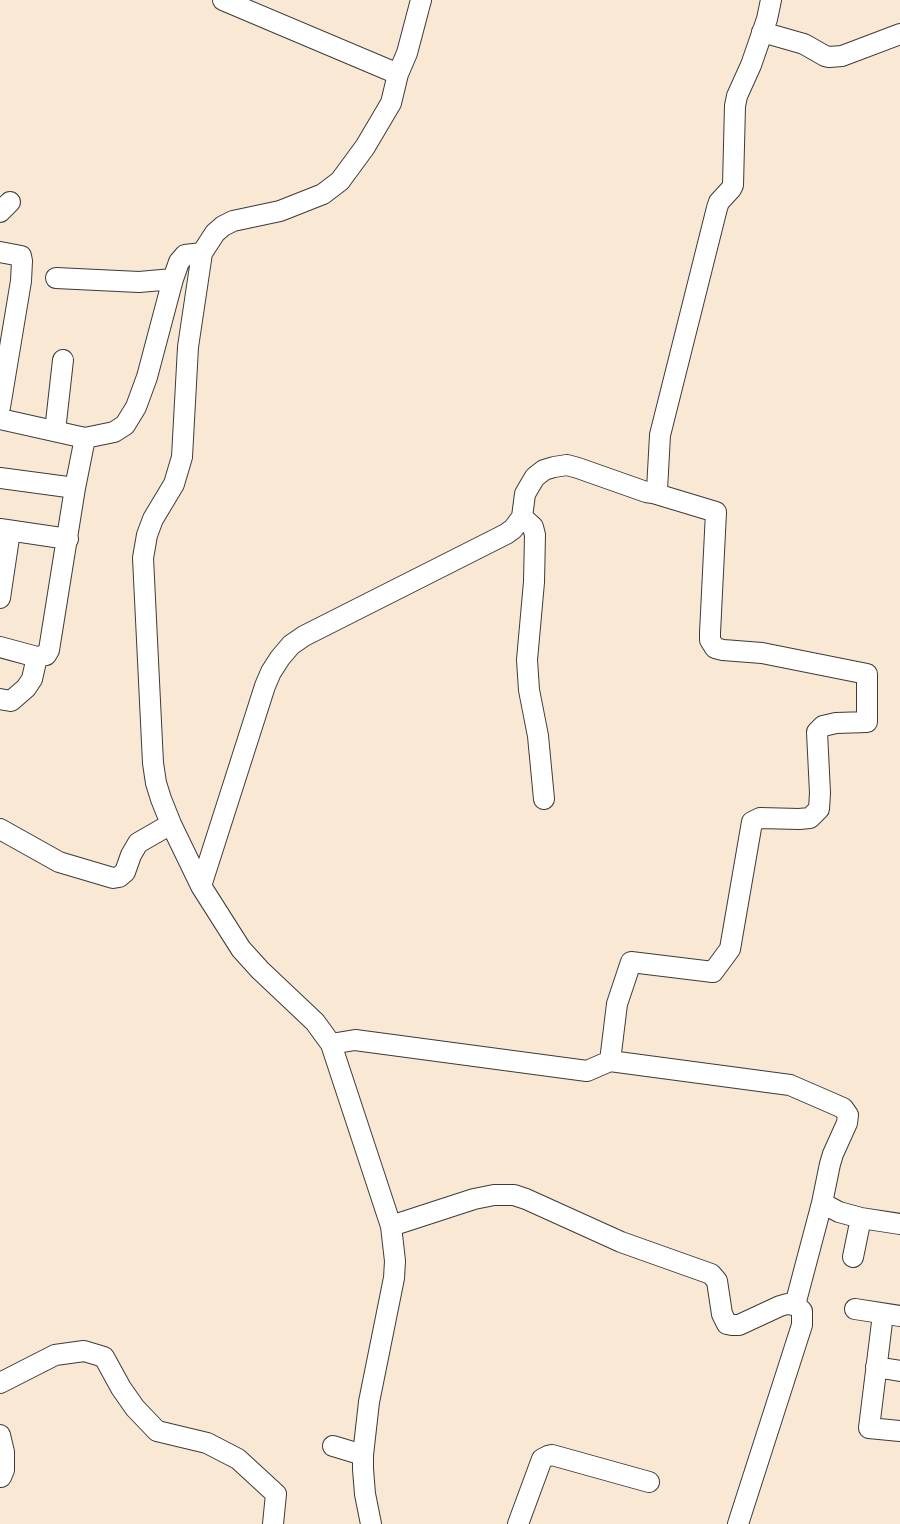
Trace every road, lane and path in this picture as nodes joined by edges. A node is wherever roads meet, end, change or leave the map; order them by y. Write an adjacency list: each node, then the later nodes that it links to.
1 (223, 0): 6 (street)
2 (421, 0): 6 (street)
3 (771, 0): 4 (street)
4 (762, 32): 5 (street); 20 (street)
5 (900, 34)
6 (398, 74): 8 (street)
7 (0, 252): 11 (street)
8 (202, 253): 10 (street); 29 (street)
9 (56, 278): 10 (street)
10 (173, 279): 17 (street)
11 (8, 308): 13 (street)
12 (63, 360): 16 (street)
13 (3, 364): 14 (street)
14 (0, 407)
15 (0, 418): 16 (street)
16 (55, 431): 17 (street)
17 (86, 438): 19 (street)
18 (0, 478): 19 (street)
19 (75, 488): 23 (street)
20 (653, 493): 21 (street); 33 (street)
21 (522, 517): 28 (street); 31 (street)
22 (5, 530): 23 (street); 24 (street)
23 (68, 539): 26 (street)
24 (0, 598)
25 (0, 647): 26 (street)
26 (37, 657): 27 (street)
27 (0, 699)
28 (544, 799)
29 (171, 824): 30 (street); 31 (street)
30 (0, 829)
31 (201, 886): 32 (street)
32 (331, 1044): 33 (street); 37 (street)
33 (610, 1061): 34 (street)
34 (822, 1203): 35 (street); 39 (street)
35 (861, 1218): 36 (street); 38 (street)
36 (900, 1224)
37 (390, 1226): 39 (street); 48 (street)
38 (853, 1258)
39 (795, 1305): 54 (street)
40 (855, 1309): 41 (street)
41 (891, 1315): 42 (street)
42 (876, 1367): 43 (street); 45 (street)
43 (900, 1371)
44 (5, 1375): 51 (street)
45 (900, 1431)
46 (0, 1435): 49 (street)
47 (333, 1446): 48 (street)
48 (363, 1455): 52 (street)
49 (1, 1478)
50 (649, 1482): 53 (street)
51 (273, 1524)
52 (371, 1524)
53 (518, 1524)
54 (738, 1524)

